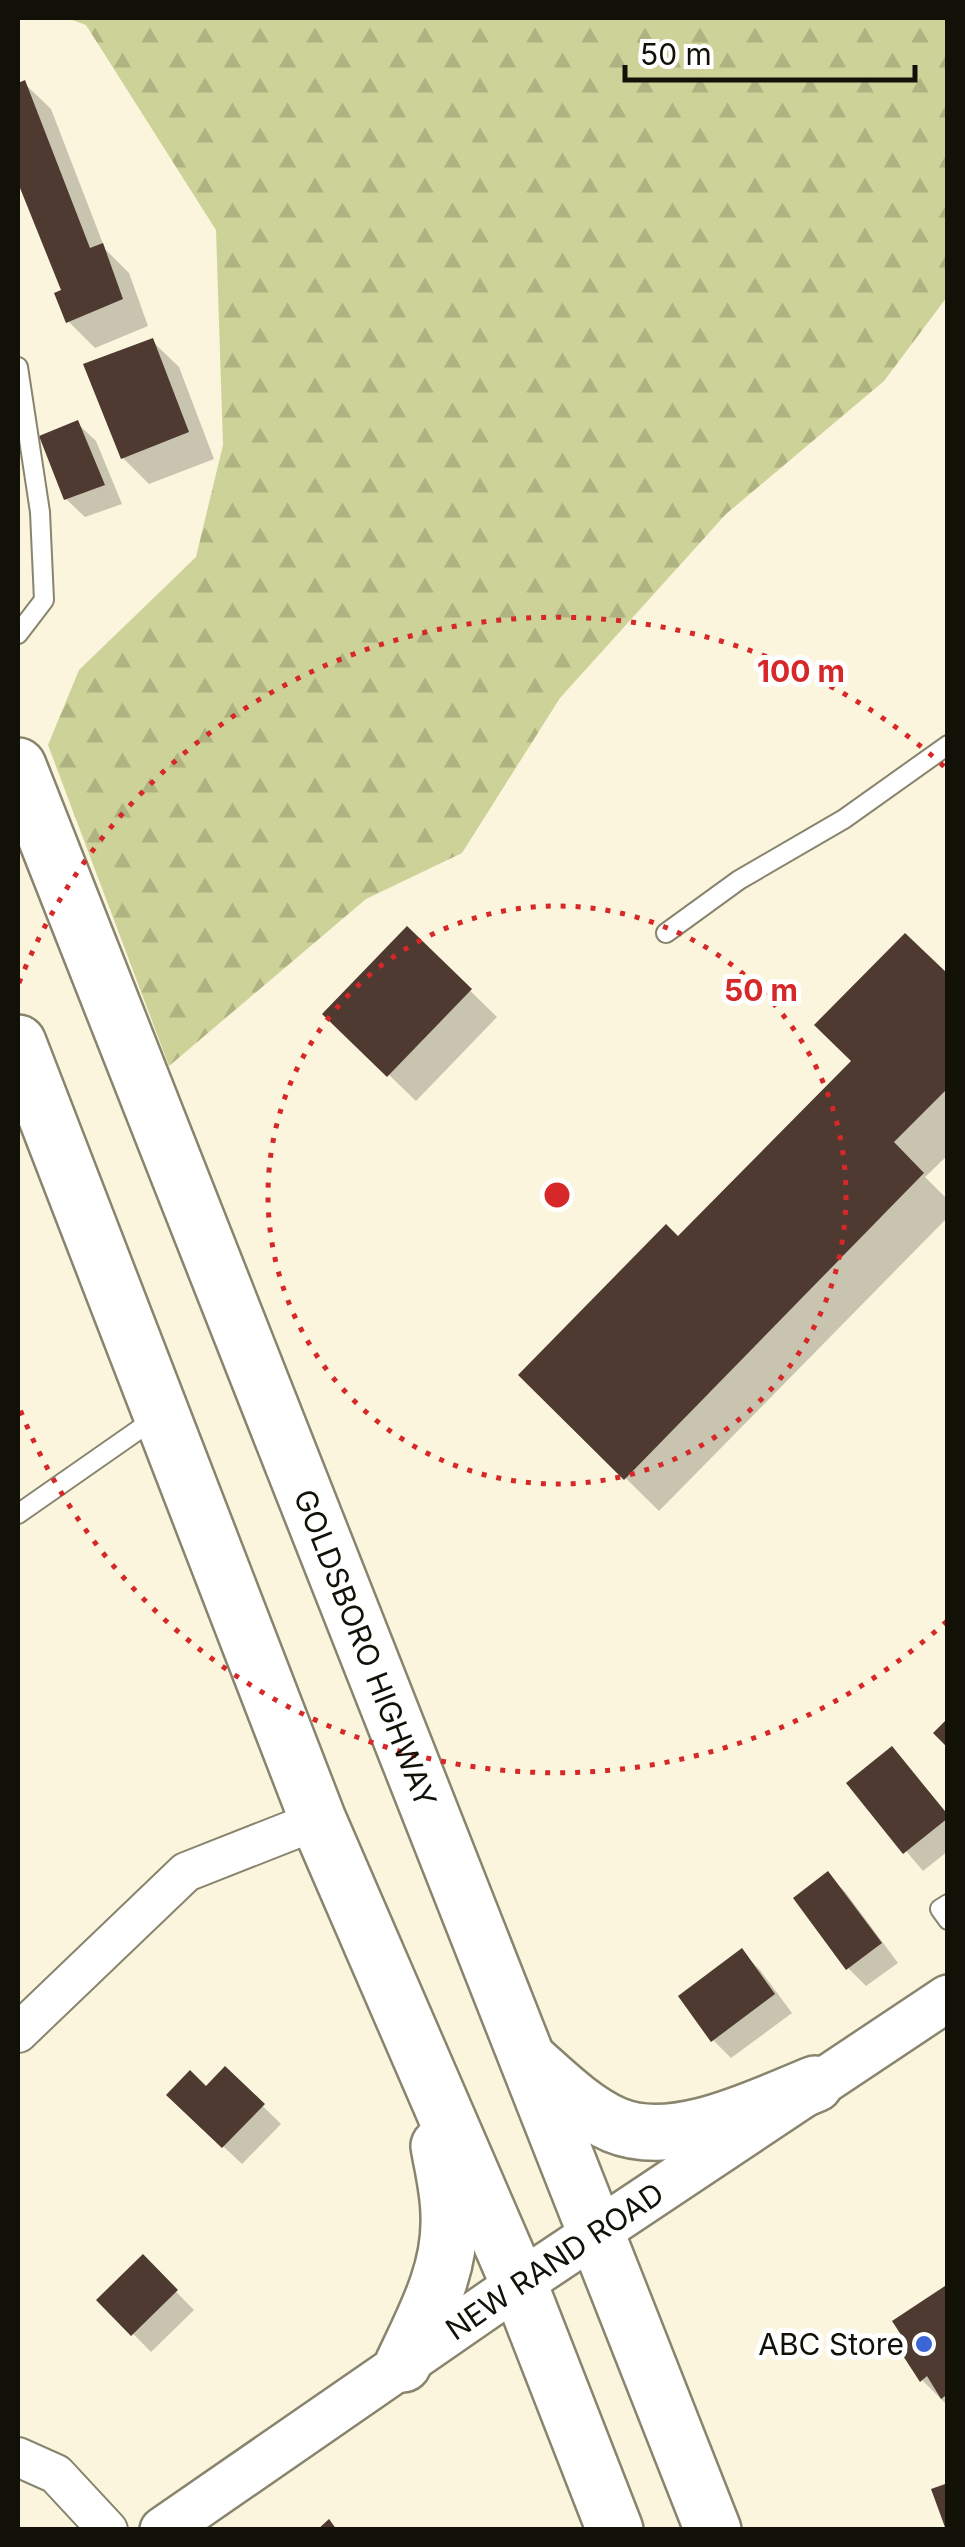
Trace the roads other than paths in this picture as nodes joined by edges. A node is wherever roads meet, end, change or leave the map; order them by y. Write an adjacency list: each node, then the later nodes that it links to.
1 (18, 367): 2 (lane)
2 (18, 634)
3 (948, 745): 5 (lane)
4 (18, 766): 14 (main road, GOLDSBORO HIGHWAY)
5 (666, 934)
6 (18, 1043): 7 (main road)
7 (161, 1414): 8 (lane); 9 (main road)
8 (18, 1514)
9 (318, 1820): 13 (street); 15 (main road)
10 (948, 1904): 11 (lane)
11 (948, 1920)
12 (948, 1998): 16 (street, NEW RAND ROAD)
13 (18, 2033)
14 (526, 2057): 16 (main road); 17 (main road, GOLDSBORO HIGHWAY)
15 (424, 2064): 18 (main road); 19 (main road)
16 (816, 2084): 17 (street, NEW RAND ROAD)
17 (596, 2235): 18 (street, NEW RAND ROAD); 24 (main road, GOLDSBORO HIGHWAY)
18 (520, 2284): 19 (street, NEW RAND ROAD); 23 (main road)
19 (403, 2364): 22 (street, NEW RAND ROAD)
20 (18, 2457): 21 (street)
21 (108, 2530)
22 (164, 2530)
23 (614, 2530)
24 (713, 2530)

